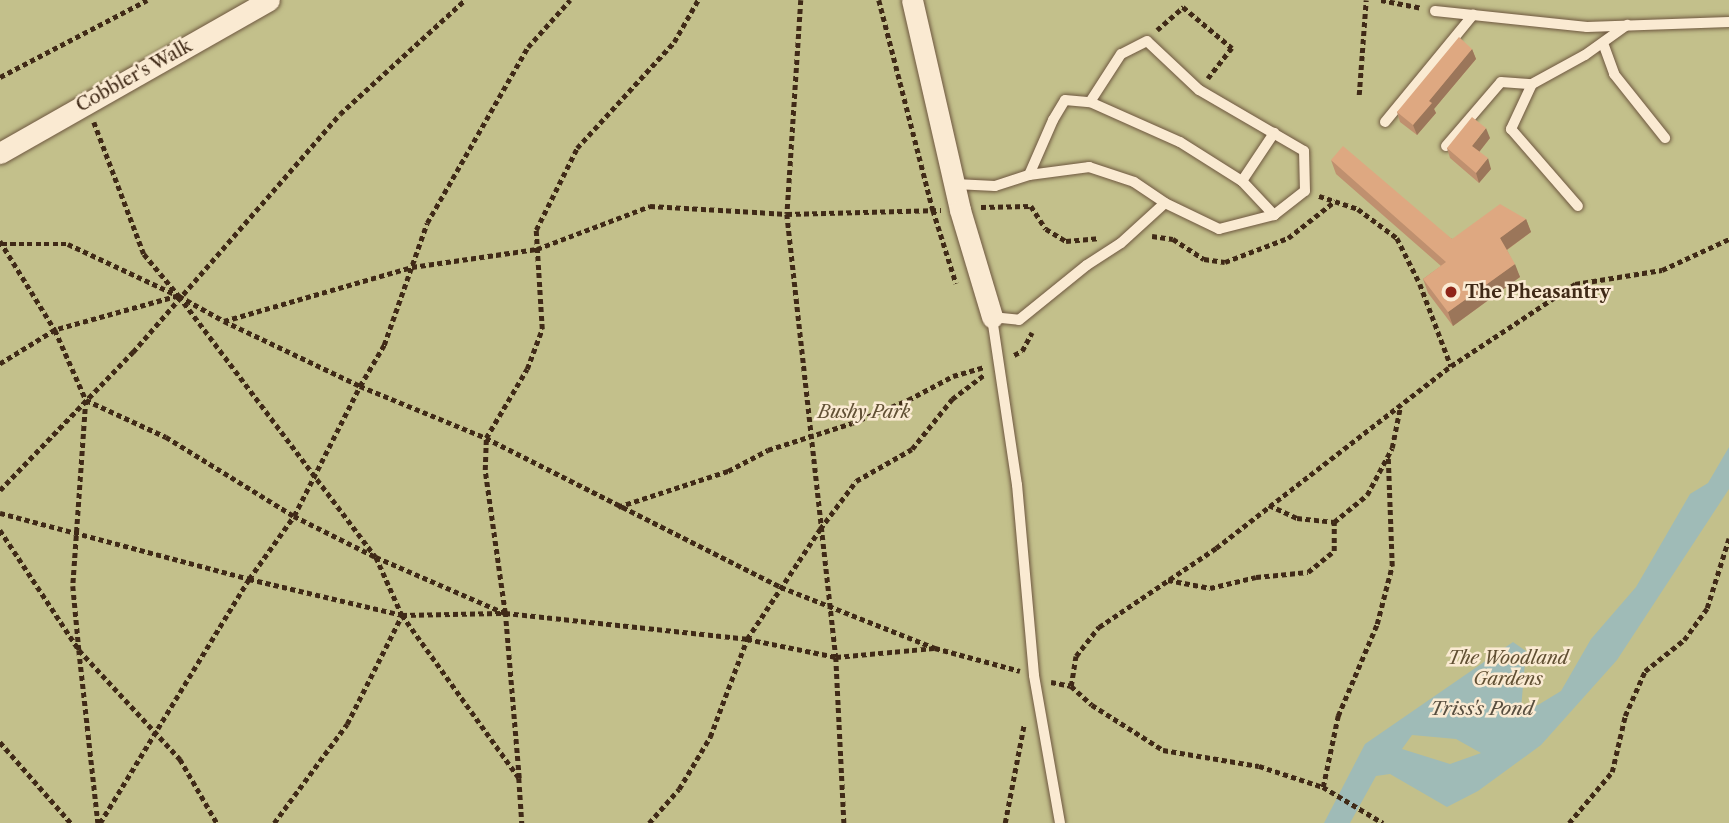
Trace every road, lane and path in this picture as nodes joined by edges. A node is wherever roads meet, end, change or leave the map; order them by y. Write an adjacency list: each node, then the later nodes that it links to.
1 (147, 0): 16 (path)
2 (268, 0): 20 (street, Cobbler's Walk)
3 (465, 0): 40 (path)
4 (570, 0): 39 (path)
5 (698, 0): 38 (path)
6 (801, 0): 34 (path)
7 (912, 0): 29 (street)
8 (1366, 0): 19 (path)
9 (1381, 0): 10 (path)
10 (1435, 11): 11 (lane)
11 (1473, 15): 13 (lane); 22 (lane)
12 (1729, 22): 13 (lane)
13 (1627, 25): 15 (lane)
14 (1147, 41): 18 (lane); 18 (path); 21 (lane)
15 (1602, 43): 17 (lane); 24 (lane)
16 (0, 77)
17 (1532, 84): 25 (lane); 32 (lane)
18 (1199, 90): 23 (lane)
19 (1359, 96)
20 (86, 102): 26 (street, Cobbler's Walk); 40 (path)
21 (1090, 102): 27 (lane); 28 (lane)
22 (1385, 122)
23 (1273, 133): 28 (lane); 30 (lane)
24 (1665, 138)
25 (1446, 146)
26 (0, 153)
27 (1030, 176): 29 (lane); 31 (lane)
28 (1242, 181): 35 (lane)
29 (955, 184): 33 (street)
30 (1305, 191): 35 (lane); 46 (path)
31 (1165, 203): 35 (lane); 41 (lane)
32 (1578, 206)
33 (960, 210): 34 (path); 41 (street)
34 (787, 215): 38 (path); 50 (path)
35 (1273, 215)
36 (1729, 239): 46 (path)
37 (1, 242): 40 (path); 43 (path)
38 (537, 249): 39 (path); 51 (path)
39 (412, 267): 42 (path); 47 (path)
40 (179, 296): 42 (path); 43 (path); 48 (path); 53 (path)
41 (992, 317): 44 (lane)
42 (223, 321): 47 (path)
43 (55, 330): 45 (path); 48 (path)
44 (1000, 363): 50 (path); 60 (path); 75 (lane)
45 (0, 364)
46 (1451, 366): 49 (path)
47 (360, 386): 51 (path); 53 (path)
48 (86, 400): 54 (path); 58 (path); 62 (path)
49 (1400, 407): 52 (path); 55 (path)
50 (812, 436): 56 (path); 60 (path)
51 (486, 438): 56 (path); 69 (path)
52 (1388, 456): 59 (path); 81 (path)
53 (314, 476): 58 (path); 64 (path)
54 (0, 490)
55 (1269, 505): 59 (path); 66 (path)
56 (618, 507): 67 (path)
57 (0, 513): 62 (path)
58 (294, 516): 64 (path); 65 (path)
59 (1334, 522): 66 (path)
60 (820, 529): 67 (path); 68 (path)
61 (0, 530): 73 (path)
62 (77, 534): 65 (path); 73 (path)
63 (1729, 538): 92 (path)
64 (376, 557): 69 (path); 70 (path)
65 (249, 579): 70 (path); 78 (path)
66 (1168, 580): 76 (path)
67 (781, 587): 68 (path); 71 (path)
68 (830, 605): 72 (path); 74 (path)
69 (505, 613): 70 (path); 71 (path); 80 (path)
70 (402, 615): 80 (path); 85 (path)
71 (747, 639): 74 (path); 87 (path)
72 (935, 648): 74 (path); 75 (path)
73 (79, 650): 78 (path); 83 (path)
74 (836, 657): 88 (path)
75 (1034, 676): 76 (path); 90 (lane)
76 (1072, 686): 81 (path)
77 (1026, 716): 89 (path)
78 (153, 732): 83 (path); 84 (path)
79 (0, 742): 82 (path)
80 (519, 778): 86 (path)
81 (1323, 787): 91 (path)
82 (71, 823)
83 (99, 823)
84 (217, 823)
85 (274, 823)
86 (522, 823)
87 (649, 823)
88 (844, 823)
89 (1005, 823)
90 (1060, 823)
91 (1383, 823)
92 (1569, 823)

